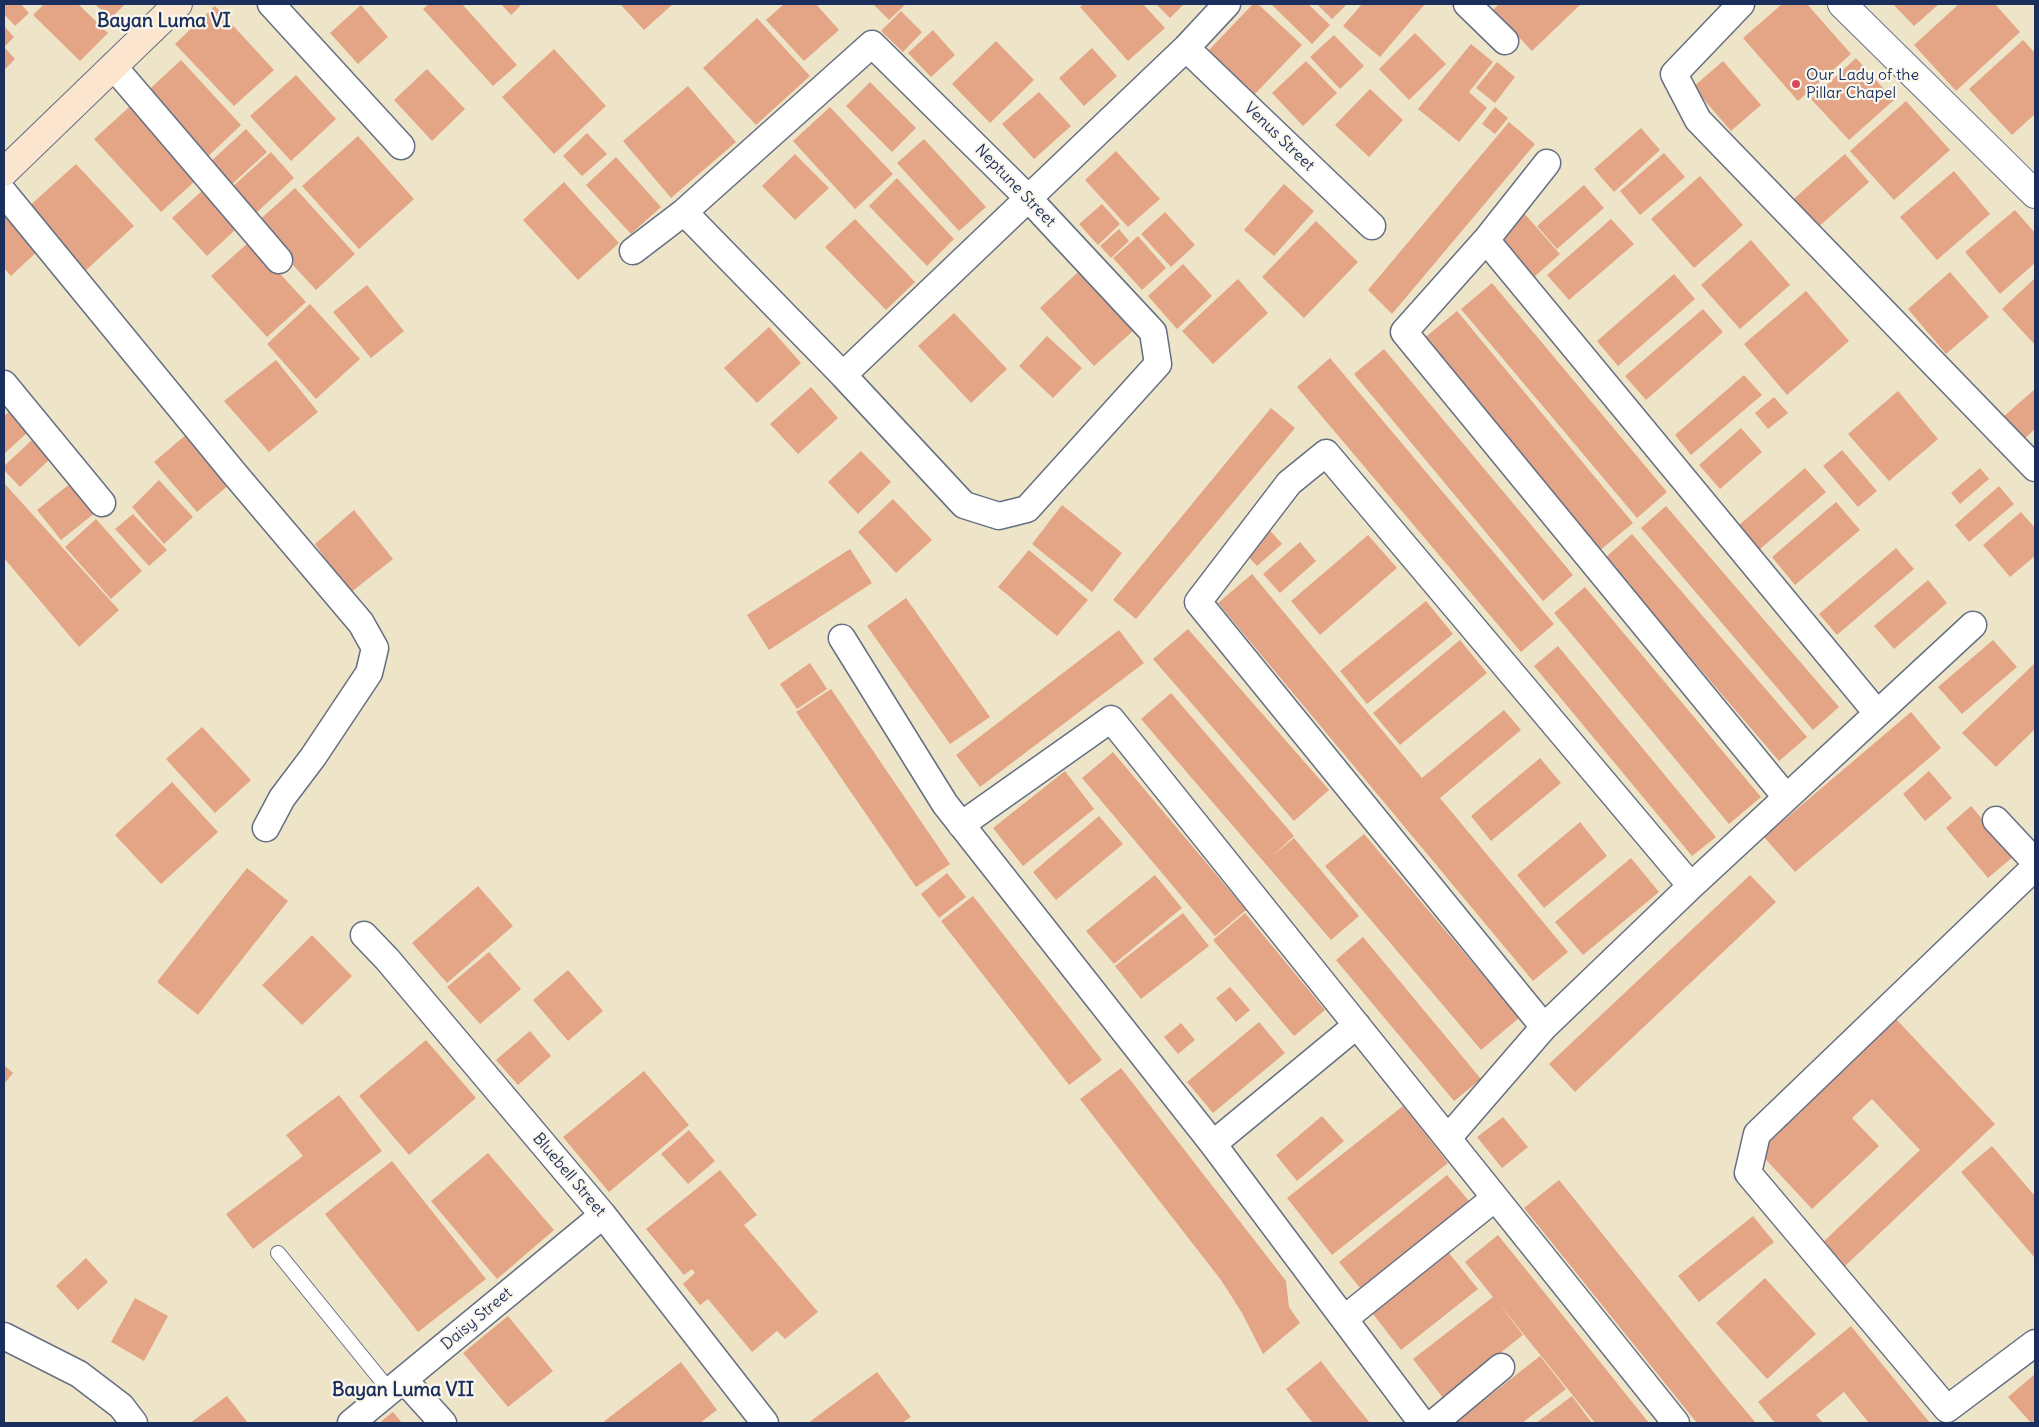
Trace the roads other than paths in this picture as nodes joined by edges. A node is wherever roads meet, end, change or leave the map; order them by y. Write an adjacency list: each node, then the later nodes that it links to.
1 (178, 4): 9 (main road)
2 (271, 4): 10 (street)
3 (1227, 4): 8 (street)
4 (1467, 4): 7 (street)
5 (1741, 4): 23 (street)
6 (1842, 4): 14 (street)
7 (1505, 41)
8 (1186, 48): 15 (street); 17 (street, Venus Street)
9 (113, 66): 12 (main road); 20 (street)
10 (402, 146)
11 (1547, 163): 18 (street)
12 (4, 172)
13 (4, 193): 31 (street)
14 (2035, 194)
15 (1028, 198): 16 (street, Neptune Street); 21 (street); 21 (street, Neptune Street)
16 (684, 212): 19 (street); 21 (street)
17 (1372, 226)
18 (1486, 240): 27 (street); 28 (street)
19 (633, 251)
20 (279, 260)
21 (842, 375)
22 (4, 384): 24 (street)
23 (2035, 468)
24 (102, 503)
25 (1973, 625): 27 (street)
26 (842, 638): 30 (street)
27 (1878, 713): 28 (street)
28 (1786, 797): 34 (street)
29 (1996, 820): 32 (street)
30 (962, 825): 36 (street); 39 (street)
31 (266, 828)
32 (2035, 862)
33 (2035, 866): 45 (street)
34 (1691, 886): 37 (street); 37 (street)
35 (364, 935): 41 (street, Bluebell Street)
36 (1357, 1025): 38 (street); 39 (street)
37 (1544, 1028): 38 (street)
38 (1448, 1138): 40 (street)
39 (1213, 1144): 43 (street)
40 (1495, 1198): 43 (street); 54 (street)
41 (603, 1215): 47 (street, Daisy Street); 51 (street, Bluebell Street)
42 (278, 1253): 47 (lane)
43 (1344, 1319): 52 (street)
44 (4, 1336): 48 (street)
45 (2035, 1343)
46 (1502, 1367): 53 (street)
47 (397, 1385): 49 (street, Daisy Street); 50 (street)
48 (134, 1423)
49 (351, 1423)
50 (443, 1423)
51 (765, 1423)
52 (1422, 1423)
53 (1434, 1423)
54 (1676, 1423)

